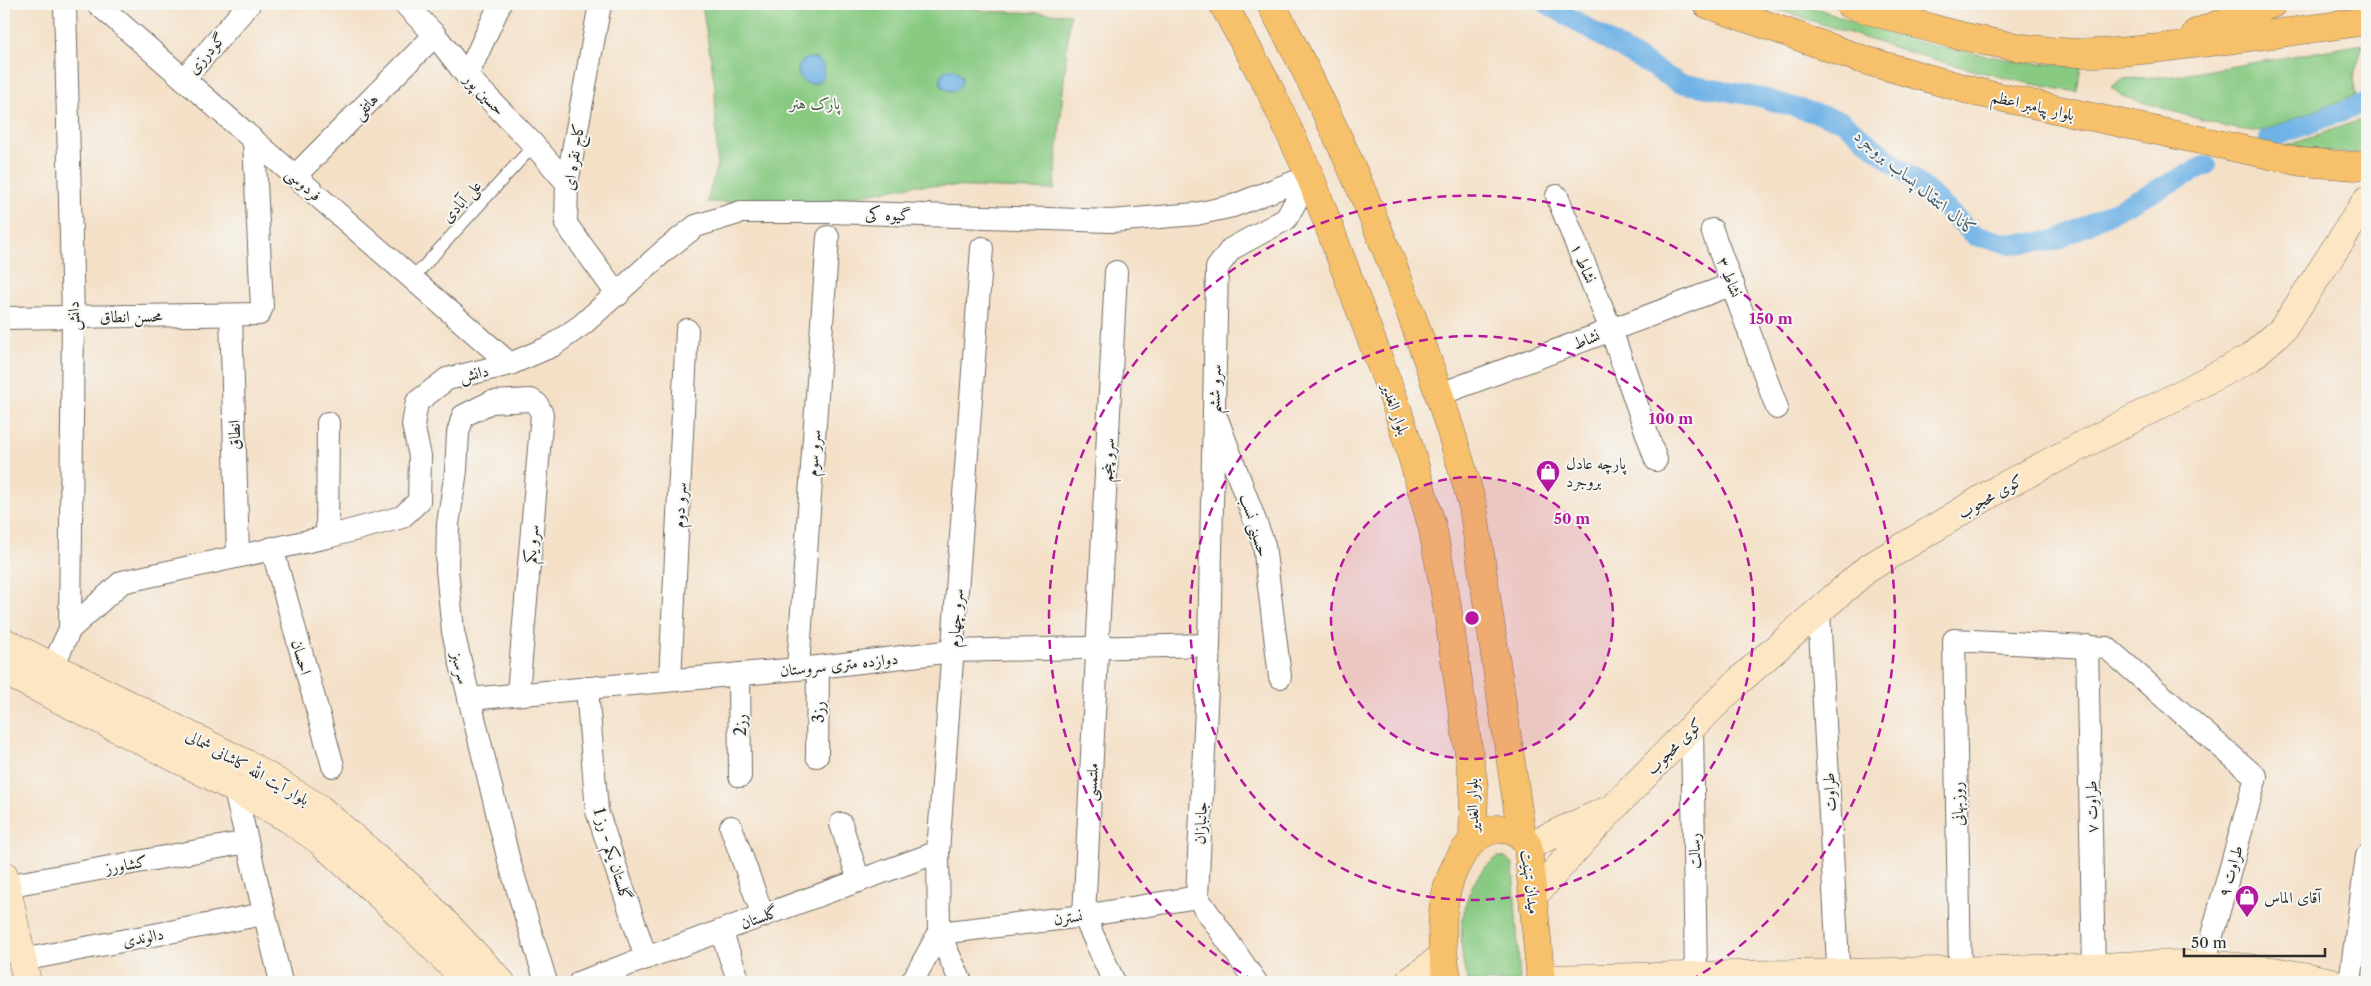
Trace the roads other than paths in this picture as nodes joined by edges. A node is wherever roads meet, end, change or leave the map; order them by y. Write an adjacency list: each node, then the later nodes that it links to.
1 (65, 4): 33 (street, دانش)
2 (98, 4): 16 (street, فردوسی)
3 (249, 4): 16 (street, گودرزی)
4 (405, 4): 13 (street, حسین پور)
5 (500, 4): 15 (street)
6 (600, 4): 22 (street, کاج نقره ای)
7 (1223, 4): 21 (main road, بلوار الغدیر)
8 (1271, 4): 38 (main road)
9 (1707, 4): 19 (main road, بلوار پیامبر اعظم)
10 (1849, 4): 14 (main road)
11 (2272, 4): 14 (main road)
12 (2367, 21): 14 (main road)
13 (435, 35): 15 (street, حسین پور); 20 (street, هاتفی)
14 (2157, 48)
15 (467, 76): 18 (street, حسین پور)
16 (184, 79): 17 (street, فردوسی)
17 (254, 141): 20 (street, فردوسی); 32 (street, محسن انطاق)
18 (534, 145): 22 (street, حسین پور); 29 (lane, علی آبادی)
19 (2367, 164)
20 (295, 176): 29 (street, فردوسی)
21 (1310, 176): 31 (street, گیوه کی); 41 (street, سرو ششم); 73 (main road, بلوار الغدیر)
22 (567, 183): 31 (street, کاج نقره ای)
23 (1556, 196): 36 (street, نشاط ۱)
24 (2367, 200): 49 (street, کوی محجوب)
25 (1712, 230): 30 (street, نشاط ۳)
26 (828, 238): 57 (street, سرو سوم)
27 (982, 248): 55 (street, سرو چهارم)
28 (1116, 272): 54 (street, سرو پنجم)
29 (412, 279): 37 (street, فردوسی)
30 (1733, 284): 36 (street, نشاط); 40 (street, نشاط ۳)
31 (618, 295): 37 (street, گیوه کی)
32 (231, 315): 33 (street, محسن انطاق); 48 (street, انطاق)
33 (73, 317): 34 (street, محسن انطاق); 50 (street, دانش)
34 (4, 318)
35 (687, 330): 61 (street, سرو دوم)
36 (1611, 330): 38 (street, نشاط); 43 (street, نشاط ۱)
37 (510, 364): 44 (street, دانش)
38 (1438, 395): 74 (main road)
39 (531, 400): 45 (street, سرسبز); 63 (street, سرو یکم)
40 (1777, 408)
41 (1213, 409): 52 (street, سرو ششم); 60 (street, حسینی نسب)
42 (328, 423): 46 (street)
43 (1656, 460)
44 (419, 501): 45 (street); 46 (street, دانش)
45 (452, 501): 64 (street, سرسبز)
46 (327, 537): 47 (street, دانش)
47 (272, 548): 48 (street, دانش); 67 (street, احسان)
48 (238, 555): 50 (street, دانش)
49 (1819, 611): 65 (street, کوی محجوب); 95 (street, طراوت)
50 (70, 629): 56 (street, دانش)
51 (4, 642): 56 (street, بلوار آیت الله کاشانی شمالی)
52 (1209, 645): 54 (street, دوازده متری سروستان); 81 (street, جانبازان)
53 (2087, 646): 89 (street, طراوت ۹); 90 (street, روزبهانی); 92 (street, طراوت ۷)
54 (1097, 649): 55 (street, دوازده متری سروستان); 84 (street, ملتمسی)
55 (953, 652): 57 (street, دوازده متری سروستان); 76 (street, سرو چهارم)
56 (53, 666): 99 (street, بلوار آیت الله کاشانی شمالی)
57 (808, 668): 59 (street, دوازده متری سروستان); 66 (street, رز3)
58 (4, 671): 69 (street, بلوار آیت الله کاشانی شمالی)
59 (739, 674): 61 (street, دوازده متری سروستان); 68 (street, رز2)
60 (1280, 677)
61 (670, 680): 62 (street, دوازده متری سروستان)
62 (587, 688): 63 (street, دوازده متری سروستان); 88 (street, گلستان یکم - رز 1)
63 (518, 693): 64 (street, دوازده متری سروستان)
64 (469, 698): 100 (street, سرسبز)
65 (1692, 727): 70 (street, کوی محجوب); 94 (street, رسالت)
66 (817, 756)
67 (333, 766)
68 (740, 776)
69 (234, 787): 75 (street); 98 (street, بلوار آیت الله کاشانی شمالی)
70 (1613, 808): 74 (street); 80 (street, کوی محجوب)
71 (841, 824): 79 (street)
72 (731, 827): 83 (street)
73 (1473, 841): 74 (main road, میدان تهنیت); 87 (main road, میدان تهنیت)
74 (1525, 841): 80 (main road, میدان تهنیت)
75 (247, 842): 78 (street, کشاورز); 82 (street)
76 (938, 852): 79 (street, گلستان); 86 (street, سرو چهارم)
77 (2367, 856): 110 (street)
78 (5, 880): 91 (street)
79 (859, 880): 83 (street, گلستان)
80 (1534, 895): 96 (main road, میدان تهنیت)
81 (1196, 897): 84 (street, نسترن); 106 (street)
82 (264, 914): 91 (street, دالوندی); 97 (street)
83 (763, 916): 85 (street, گلستان)
84 (1084, 916): 86 (street, نسترن); 105 (street)
85 (721, 931): 88 (street, گلستان); 102 (street)
86 (939, 933): 103 (street, سرو چهارم); 104 (street)
87 (1444, 956): 107 (street); 108 (main road, میدان تهنیت)
88 (646, 958): 101 (street, گلستان)
89 (2204, 964): 92 (street); 93 (street)
90 (1960, 969): 92 (street); 95 (street)
91 (24, 971)
92 (2092, 975)
93 (2269, 976): 109 (street)
94 (1707, 977): 95 (street); 96 (street)
95 (1839, 977)
96 (1541, 981)
97 (281, 982)
98 (468, 982)
99 (501, 982)
100 (546, 982)
101 (580, 982)
102 (739, 982)
103 (912, 982)
104 (961, 982)
105 (1114, 982)
106 (1256, 982)
107 (1409, 982)
108 (1448, 982)
109 (2331, 982)
110 (2350, 982)

